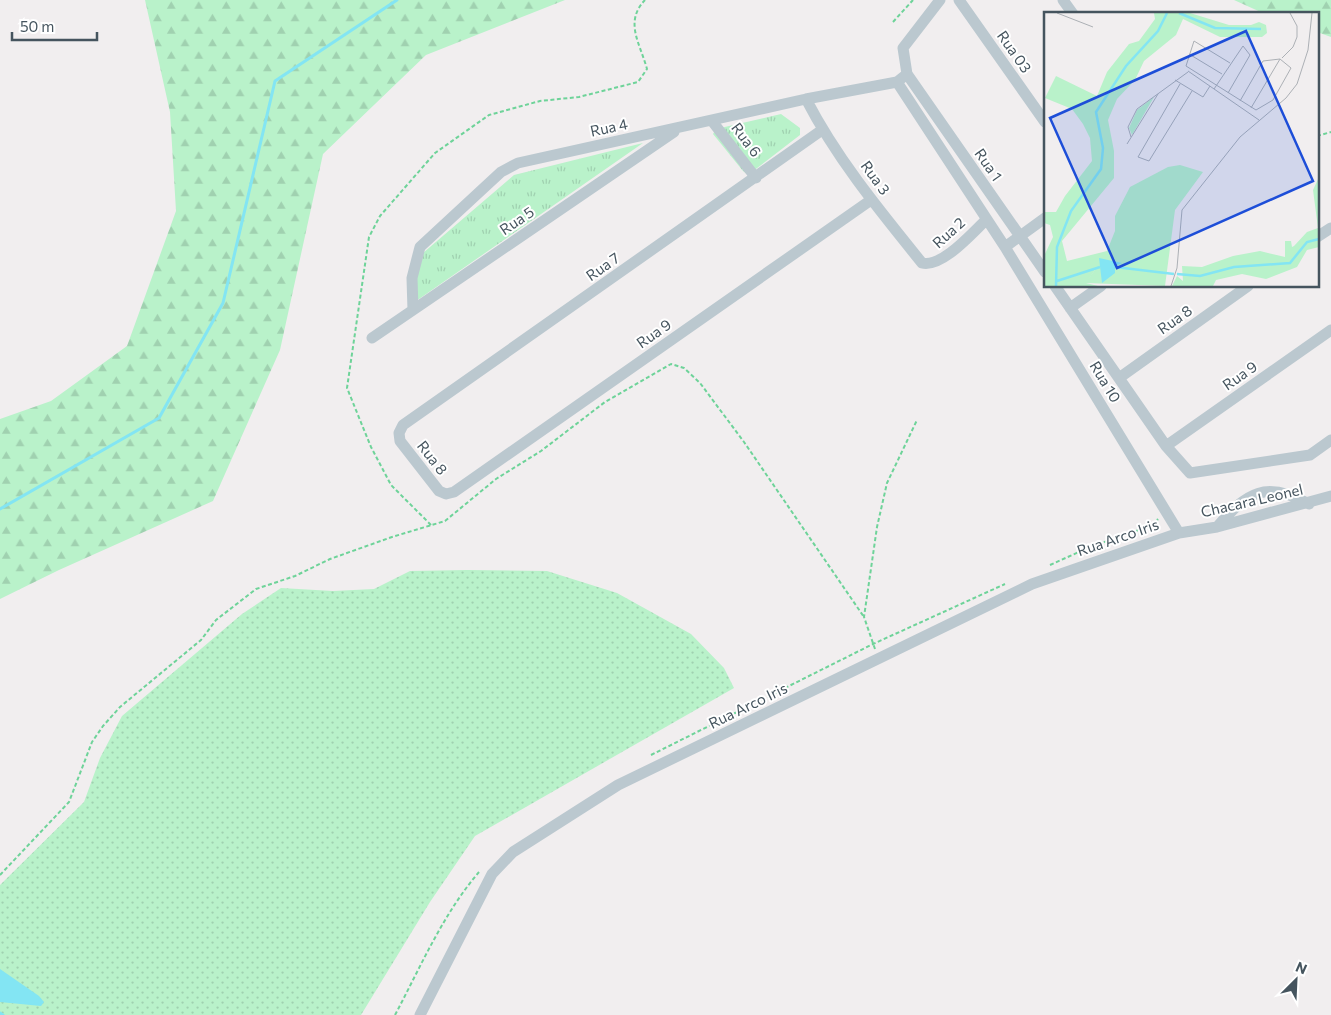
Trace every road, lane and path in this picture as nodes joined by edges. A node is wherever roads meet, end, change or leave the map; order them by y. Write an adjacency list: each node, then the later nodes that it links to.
1 (645, 0): 42 (path)
2 (913, 0): 7 (path)
3 (940, 0): 8 (street, Rua 1)
4 (958, 0): 12 (street, Rua 03)
5 (1063, 0): 6 (street)
6 (1072, 12)
7 (893, 22)
8 (907, 74): 9 (street); 22 (street, Rua 1)
9 (897, 82): 10 (street, Rua 4); 20 (street, Rua 1)
10 (806, 98): 11 (street, Rua 4); 14 (street, Rua 3)
11 (712, 120): 13 (street, Rua 4); 17 (street, Rua 6)
12 (1044, 121)
13 (679, 128): 31 (street, Rua 5); 31 (street, Rua 4)
14 (822, 130): 17 (street, Rua 7); 18 (street, Rua 3)
15 (1331, 132): 16 (path)
16 (1318, 136)
17 (756, 178): 36 (street, Rua 7)
18 (871, 200): 25 (street, Rua 3); 39 (street, Rua 9)
19 (1044, 219): 22 (street)
20 (986, 220): 24 (street, Rua 1); 25 (street, Rua 2)
21 (1331, 228): 23 (street)
22 (1020, 236): 24 (street); 26 (street, Rua 1)
23 (1318, 237)
24 (1005, 247): 44 (street, Rua 10)
25 (930, 265)
26 (1044, 271)
27 (1055, 288): 30 (street)
28 (1097, 288): 30 (street)
29 (1245, 288): 34 (street, Rua 8)
30 (1070, 308): 34 (street)
31 (413, 310): 33 (street, Rua 5)
32 (1331, 330): 38 (street, Rua 9)
33 (372, 338)
34 (1119, 378): 38 (street)
35 (917, 420): 45 (path)
36 (401, 428): 39 (street, Rua 8)
37 (1331, 440): 38 (street)
38 (1166, 446)
39 (454, 492)
40 (1331, 496): 41 (street, Chacara Leonel)
41 (1309, 504): 43 (street, Chacara Leonel); 43 (street)
42 (431, 525): 45 (path); 47 (path)
43 (1217, 527): 44 (street, Chacara Leonel)
44 (1179, 533): 46 (street, Rua Arco Iris)
45 (864, 617): 46 (path)
46 (878, 658): 48 (street, Rua Arco Iris)
47 (0, 875)
48 (420, 1015)

